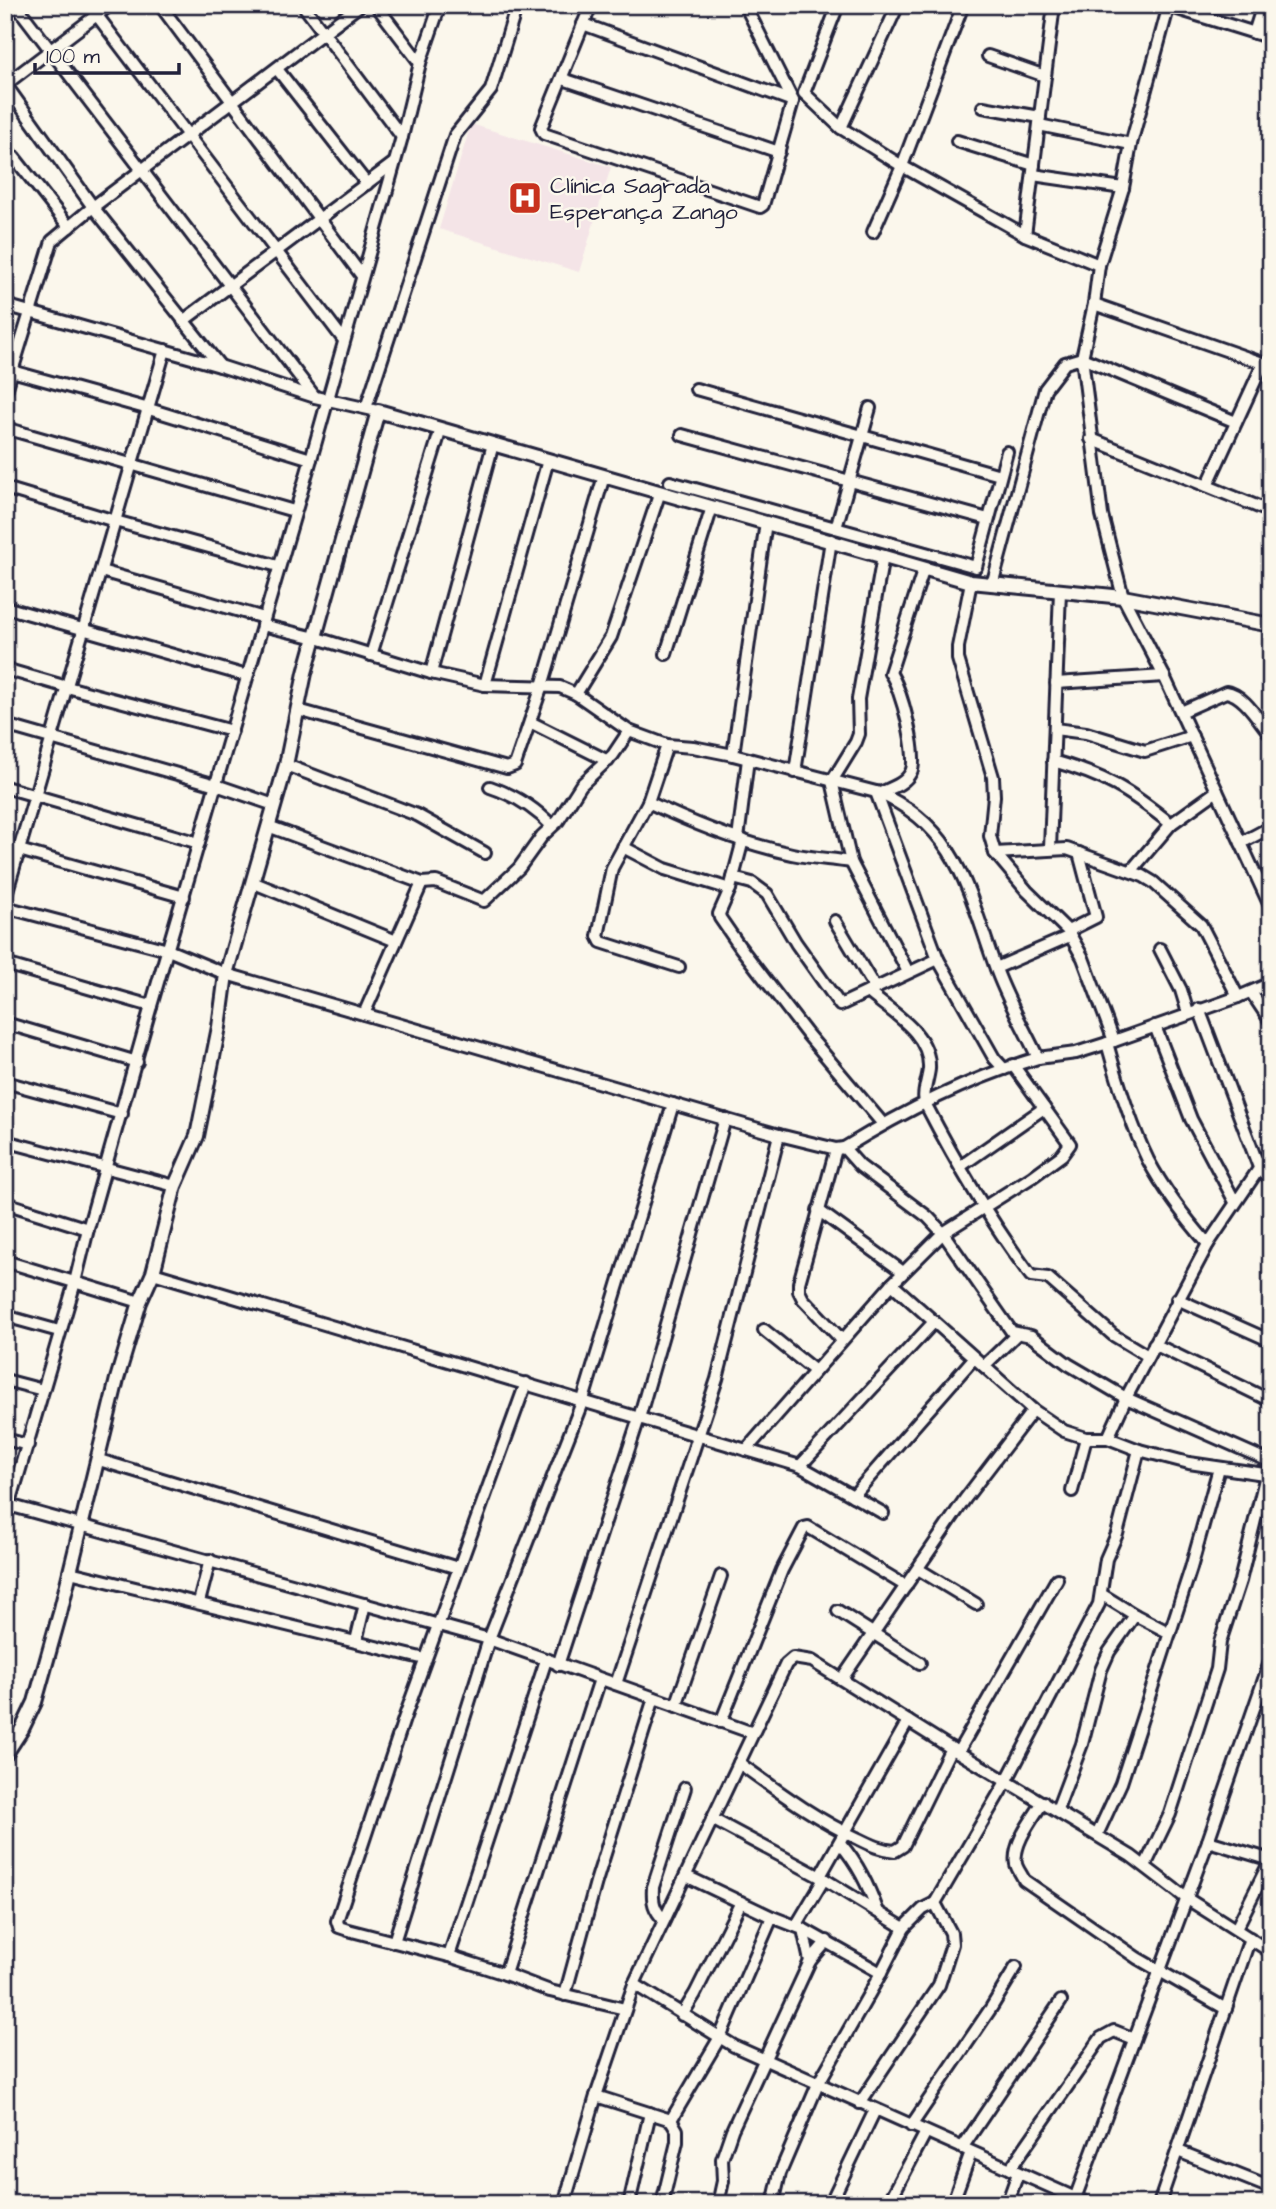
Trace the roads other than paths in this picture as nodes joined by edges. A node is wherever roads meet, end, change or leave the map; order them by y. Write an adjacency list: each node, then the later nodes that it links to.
1 (16, 5): 23 (street)
2 (89, 5): 18 (street)
3 (110, 5): 18 (street)
4 (160, 5): 31 (street)
5 (303, 5): 20 (street)
6 (360, 5): 20 (street)
7 (376, 5): 25 (street)
8 (440, 5): 25 (street)
9 (517, 5): 71 (street)
10 (591, 5): 19 (street)
11 (745, 5): 30 (street)
12 (838, 5): 34 (street)
13 (898, 5): 34 (street)
14 (963, 5): 42 (street)
15 (1054, 5): 27 (street)
16 (1263, 5): 21 (street)
17 (1168, 6): 21 (street); 38 (street)
18 (96, 16): 23 (street); 35 (street)
19 (583, 24): 28 (street); 30 (street)
20 (323, 32): 26 (street); 36 (street)
21 (1254, 33): 22 (street)
22 (1271, 38)
23 (51, 50): 29 (street); 43 (street)
24 (988, 57): 27 (street)
25 (421, 63): 36 (street)
26 (277, 69): 31 (street); 45 (street)
27 (1045, 76): 33 (street)
28 (563, 79): 39 (street); 39 (street)
29 (6, 84): 47 (street)
30 (793, 101): 39 (street)
31 (233, 102): 35 (street); 48 (street)
32 (983, 107): 33 (street)
33 (1039, 121): 38 (street); 44 (street)
34 (841, 128): 42 (street)
35 (188, 135): 43 (street); 52 (street)
36 (402, 137): 41 (street)
37 (957, 141): 44 (street)
38 (1131, 144): 46 (street)
39 (779, 152)
40 (14, 157): 49 (street)
41 (395, 163): 45 (street); 54 (street)
42 (902, 166): 50 (street); 51 (street)
43 (142, 170): 47 (street); 55 (street)
44 (1033, 170): 46 (street); 51 (street)
45 (367, 184): 48 (street)
46 (1123, 188): 53 (street)
47 (93, 207): 49 (street); 59 (street)
48 (320, 219): 52 (street); 54 (street)
49 (69, 227): 58 (street)
50 (873, 232)
51 (1025, 235): 53 (street)
52 (275, 252): 55 (street); 60 (street)
53 (1099, 265): 56 (street)
54 (362, 276): 60 (street)
55 (230, 286): 59 (street); 68 (street)
56 (1094, 304): 62 (street); 63 (street)
57 (5, 305): 58 (street)
58 (29, 311): 61 (street); 65 (street)
59 (183, 321): 64 (street)
60 (343, 339): 68 (street)
61 (165, 350): 64 (street); 70 (street)
62 (1082, 358): 72 (street); 77 (street); 103 (street)
63 (1267, 365): 72 (street)
64 (220, 366): 68 (street)
65 (9, 370): 67 (street); 70 (street)
66 (695, 389): 76 (street)
67 (5, 394)
68 (321, 398): 71 (street); 80 (street)
69 (870, 408): 76 (street)
70 (149, 409): 80 (street); 82 (street)
71 (372, 410): 74 (street); 110 (street)
72 (1236, 422): 87 (street)
73 (5, 428): 82 (street)
74 (441, 429): 78 (street); 112 (street)
75 (682, 435): 85 (street)
76 (862, 435): 83 (street); 85 (street)
77 (1091, 439): 87 (street); 105 (street)
78 (493, 444): 81 (street); 114 (street)
79 (1007, 452): 83 (street)
80 (311, 459): 91 (street)
81 (548, 460): 84 (street); 118 (street)
82 (132, 466): 91 (street); 94 (street)
83 (1000, 475): 93 (street)
84 (604, 476): 89 (street); 119 (street)
85 (849, 481): 93 (street); 96 (street)
86 (670, 482): 96 (street)
87 (1207, 486): 92 (street)
88 (5, 488): 94 (street)
89 (660, 492): 90 (street); 121 (street)
90 (712, 506): 95 (street); 111 (street)
91 (294, 511): 99 (street)
92 (1270, 512)
93 (988, 519): 96 (street)
94 (115, 521): 99 (street); 101 (street)
95 (766, 522): 97 (street); 133 (street)
96 (836, 528)
97 (831, 540): 98 (street); 138 (street)
98 (883, 556): 100 (street); 139 (street)
99 (278, 566): 107 (street)
100 (924, 568): 102 (street); 144 (street)
101 (101, 571): 107 (street); 109 (street)
102 (971, 582): 103 (street); 160 (street)
103 (992, 585): 104 (street)
104 (1060, 591): 105 (street); 117 (street)
105 (1123, 597): 108 (street); 116 (street)
106 (5, 607): 109 (street)
107 (263, 622): 110 (street); 115 (street)
108 (1271, 625)
109 (84, 630): 115 (street); 120 (street)
110 (315, 638): 112 (street); 122 (street)
111 (666, 654)
112 (371, 655): 114 (street)
113 (5, 669): 120 (street)
114 (431, 673): 118 (street)
115 (247, 676): 127 (street)
116 (1164, 676): 117 (street); 123 (street)
117 (1056, 683): 126 (street)
118 (485, 685): 119 (street)
119 (542, 686): 121 (street); 124 (street)
120 (67, 687): 127 (street); 131 (street)
121 (576, 694): 128 (street)
122 (298, 710): 124 (street); 137 (street)
123 (1181, 712): 129 (street); 130 (street)
124 (530, 722): 135 (street)
125 (5, 725): 131 (street)
126 (1055, 729): 130 (street); 136 (street)
127 (232, 731): 140 (street)
128 (629, 731): 132 (street); 135 (street)
129 (1271, 735)
130 (1192, 736): 143 (street)
131 (52, 739): 140 (street); 145 (street)
132 (667, 745): 133 (street); 146 (street)
133 (733, 755): 134 (street)
134 (748, 759): 138 (street); 152 (street)
135 (608, 761): 149 (street)
136 (1053, 761): 148 (street); 157 (street)
137 (286, 765): 147 (street); 159 (street)
138 (795, 772): 139 (street)
139 (832, 781): 144 (street); 162 (street)
140 (216, 785): 147 (street); 153 (street)
141 (5, 787): 145 (street)
142 (490, 787): 149 (street)
143 (1217, 791): 148 (street); 154 (street)
144 (878, 793): 176 (street); 179 (street)
145 (36, 796): 153 (street); 158 (street)
146 (648, 802): 152 (street); 156 (street)
147 (274, 805): 150 (street)
148 (1171, 824): 163 (street)
149 (552, 826): 165 (street)
150 (268, 827): 164 (street); 165 (street)
151 (1271, 827): 154 (street)
152 (741, 839): 162 (street); 166 (street)
153 (199, 843): 167 (street)
154 (1241, 843): 170 (street)
155 (5, 846): 158 (street)
156 (622, 847): 166 (street); 178 (street)
157 (1050, 849): 160 (street); 161 (street)
158 (20, 850): 167 (street); 168 (street)
159 (485, 853)
160 (995, 853): 172 (street)
161 (1079, 853): 163 (street); 172 (street)
162 (851, 862): 180 (street)
163 (1131, 872): 185 (street)
164 (252, 882): 173 (street); 181 (street)
165 (422, 883): 173 (street)
166 (731, 884): 183 (street); 202 (street)
167 (184, 897): 175 (street)
168 (5, 898)
169 (5, 908): 175 (street)
170 (1271, 908)
171 (835, 921): 183 (street)
172 (1069, 934): 179 (street); 192 (street)
173 (396, 942): 188 (street)
174 (1160, 949): 187 (street)
175 (168, 950): 181 (street); 186 (street)
176 (939, 959): 180 (street); 195 (street)
177 (5, 964): 186 (street)
178 (679, 967)
179 (996, 968): 193 (street)
180 (908, 972): 183 (street)
181 (226, 974): 188 (street); 211 (street)
182 (1271, 983): 184 (street)
183 (871, 990): 197 (street)
184 (1251, 992): 185 (street); 189 (street)
185 (1238, 997): 187 (street)
186 (151, 1006): 194 (street)
187 (1194, 1011): 191 (street); 209 (street)
188 (364, 1014): 198 (street)
189 (1271, 1022)
190 (5, 1023): 194 (street)
191 (1155, 1026): 192 (street); 212 (street)
192 (1110, 1042): 193 (street); 218 (street)
193 (1038, 1058): 195 (street)
194 (137, 1062): 200 (street)
195 (1008, 1067): 197 (street); 199 (street)
196 (5, 1082): 200 (street)
197 (924, 1101): 202 (street); 207 (street)
198 (673, 1104): 201 (street); 242 (street)
199 (1044, 1108): 207 (street); 214 (street)
200 (122, 1114): 208 (street)
201 (725, 1119): 203 (street); 245 (street)
202 (883, 1124): 205 (street)
203 (779, 1135): 205 (street); 246 (street)
204 (5, 1141): 208 (street)
205 (840, 1148): 215 (street); 217 (street)
206 (1271, 1152): 209 (street)
207 (961, 1166): 214 (street)
208 (106, 1170): 211 (street); 216 (street)
209 (1260, 1170): 210 (street); 212 (street)
210 (1271, 1178)
211 (175, 1186): 221 (street)
212 (1235, 1202): 218 (street)
213 (5, 1203): 216 (street)
214 (985, 1208): 217 (street); 234 (street)
215 (818, 1210): 220 (street); 231 (street)
216 (88, 1229): 222 (street)
217 (943, 1233): 220 (street); 230 (street)
218 (1208, 1244): 224 (street)
219 (5, 1261): 222 (street)
220 (903, 1272): 223 (street)
221 (153, 1273): 225 (street); 239 (street)
222 (75, 1282): 225 (street); 229 (street)
223 (892, 1284): 227 (street); 231 (street)
224 (1177, 1299): 232 (street); 233 (street)
225 (140, 1302): 253 (street)
226 (5, 1316): 229 (street)
227 (933, 1323): 235 (street); 255 (street)
228 (764, 1329): 237 (street)
229 (60, 1331): 240 (street)
230 (1017, 1334): 236 (street); 241 (street)
231 (842, 1340): 237 (street)
232 (1271, 1341)
233 (1154, 1345): 234 (street); 243 (street)
234 (1148, 1356): 241 (street)
235 (974, 1358): 236 (street); 259 (street)
236 (984, 1366): 244 (street)
237 (815, 1371): 251 (street)
238 (5, 1380): 240 (street)
239 (526, 1383): 242 (street); 265 (street)
240 (43, 1390): 250 (street)
241 (1126, 1398): 248 (street); 254 (street)
242 (583, 1400): 245 (street); 280 (street)
243 (1271, 1401)
244 (1033, 1410): 247 (street); 266 (street)
245 (639, 1418): 246 (street); 286 (street)
246 (697, 1436): 251 (street); 289 (street)
247 (1086, 1438): 248 (street); 258 (street)
248 (1108, 1438): 252 (street)
249 (5, 1439): 250 (street)
250 (28, 1445): 260 (street)
251 (746, 1450): 255 (street)
252 (1139, 1450): 256 (street); 271 (street)
253 (99, 1460): 263 (street); 265 (street)
254 (1271, 1462)
255 (800, 1466): 259 (street)
256 (1219, 1468): 257 (street); 279 (street)
257 (1268, 1475): 307 (street)
258 (1072, 1491)
259 (853, 1496): 261 (street)
260 (7, 1504): 262 (street); 263 (street)
261 (883, 1513)
262 (5, 1520)
263 (81, 1524): 264 (street); 267 (street)
264 (210, 1560): 272 (street); 273 (street)
265 (458, 1568): 277 (street)
266 (918, 1569): 270 (street); 274 (street)
267 (70, 1572): 272 (street); 296 (street)
268 (721, 1576): 291 (street)
269 (1057, 1578): 295 (street)
270 (906, 1586): 278 (street); 293 (street)
271 (1101, 1594): 276 (street); 298 (street)
272 (199, 1602): 281 (street)
273 (365, 1604): 277 (street); 281 (street)
274 (976, 1604)
275 (838, 1611): 278 (street)
276 (1135, 1615): 279 (street); 301 (street)
277 (437, 1624): 280 (street); 282 (street)
278 (873, 1633): 285 (street); 288 (street)
279 (1170, 1633): 303 (street)
280 (489, 1639): 284 (street); 321 (street)
281 (356, 1641): 282 (street)
282 (425, 1659): 321 (street)
283 (1271, 1659): 305 (street)
284 (546, 1660): 286 (street); 323 (street)
285 (920, 1663)
286 (558, 1665): 287 (street)
287 (600, 1679): 289 (street); 328 (street)
288 (842, 1679): 292 (street); 294 (street)
289 (617, 1684): 290 (street)
290 (654, 1698): 291 (street); 330 (street)
291 (676, 1706): 293 (street)
292 (908, 1721): 295 (street); 304 (street)
293 (721, 1722): 294 (street)
294 (753, 1733): 297 (street)
295 (954, 1750): 298 (street); 304 (street)
296 (6, 1756)
297 (739, 1763): 302 (street); 304 (street)
298 (1007, 1780): 300 (street); 312 (street)
299 (685, 1788): 315 (street)
300 (1043, 1802): 301 (street); 326 (street)
301 (1056, 1810): 303 (street)
302 (712, 1819): 308 (street); 309 (street)
303 (1097, 1835): 307 (street)
304 (842, 1838): 309 (street); 313 (street)
305 (1208, 1842): 306 (street); 310 (street)
306 (1271, 1859): 318 (street)
307 (1145, 1866): 310 (street)
308 (685, 1876): 311 (street); 315 (street)
309 (822, 1878): 313 (street); 316 (street)
310 (1186, 1898): 318 (street); 326 (street)
311 (741, 1902): 314 (street); 334 (street)
312 (935, 1903): 317 (street); 340 (street)
313 (878, 1912): 317 (street)
314 (772, 1917): 316 (street); 335 (street)
315 (664, 1920): 329 (street)
316 (799, 1928): 320 (street); 324 (street)
317 (904, 1928): 327 (street)
318 (1236, 1929): 319 (street)
319 (1250, 1938): 322 (street); 333 (street)
320 (827, 1941): 324 (street); 327 (street)
321 (394, 1942): 323 (street)
322 (1271, 1952)
323 (449, 1956): 328 (street)
324 (810, 1961): 337 (street)
325 (1016, 1967): 344 (street)
326 (1160, 1969): 333 (street); 336 (street)
327 (881, 1973): 338 (street)
328 (505, 1974): 330 (street)
329 (634, 1984): 332 (street); 334 (street)
330 (565, 1995): 332 (street)
331 (1060, 2001): 346 (street)
332 (625, 2009): 339 (street)
333 (1226, 2009): 347 (street)
334 (682, 2015): 335 (street)
335 (720, 2037): 337 (street); 343 (street)
336 (1134, 2039): 348 (street); 350 (street)
337 (764, 2059): 338 (street); 354 (street)
338 (818, 2084): 340 (street); 355 (street)
339 (596, 2096): 342 (street); 351 (street)
340 (860, 2103): 341 (street)
341 (875, 2109): 344 (street); 356 (street)
342 (650, 2113): 343 (street); 352 (street)
343 (671, 2120): 353 (street)
344 (911, 2126): 345 (street)
345 (926, 2132): 346 (street); 357 (street)
346 (966, 2150): 348 (street); 358 (street)
347 (1178, 2151): 349 (street); 361 (street)
348 (1014, 2171): 350 (street); 359 (street)
349 (1271, 2188)
350 (1073, 2201): 360 (street)
351 (564, 2204)
352 (629, 2204)
353 (662, 2204)
354 (718, 2204)
355 (773, 2204)
356 (830, 2204)
357 (888, 2204)
358 (951, 2204)
359 (1007, 2204)
360 (1090, 2204)
361 (1159, 2204)

